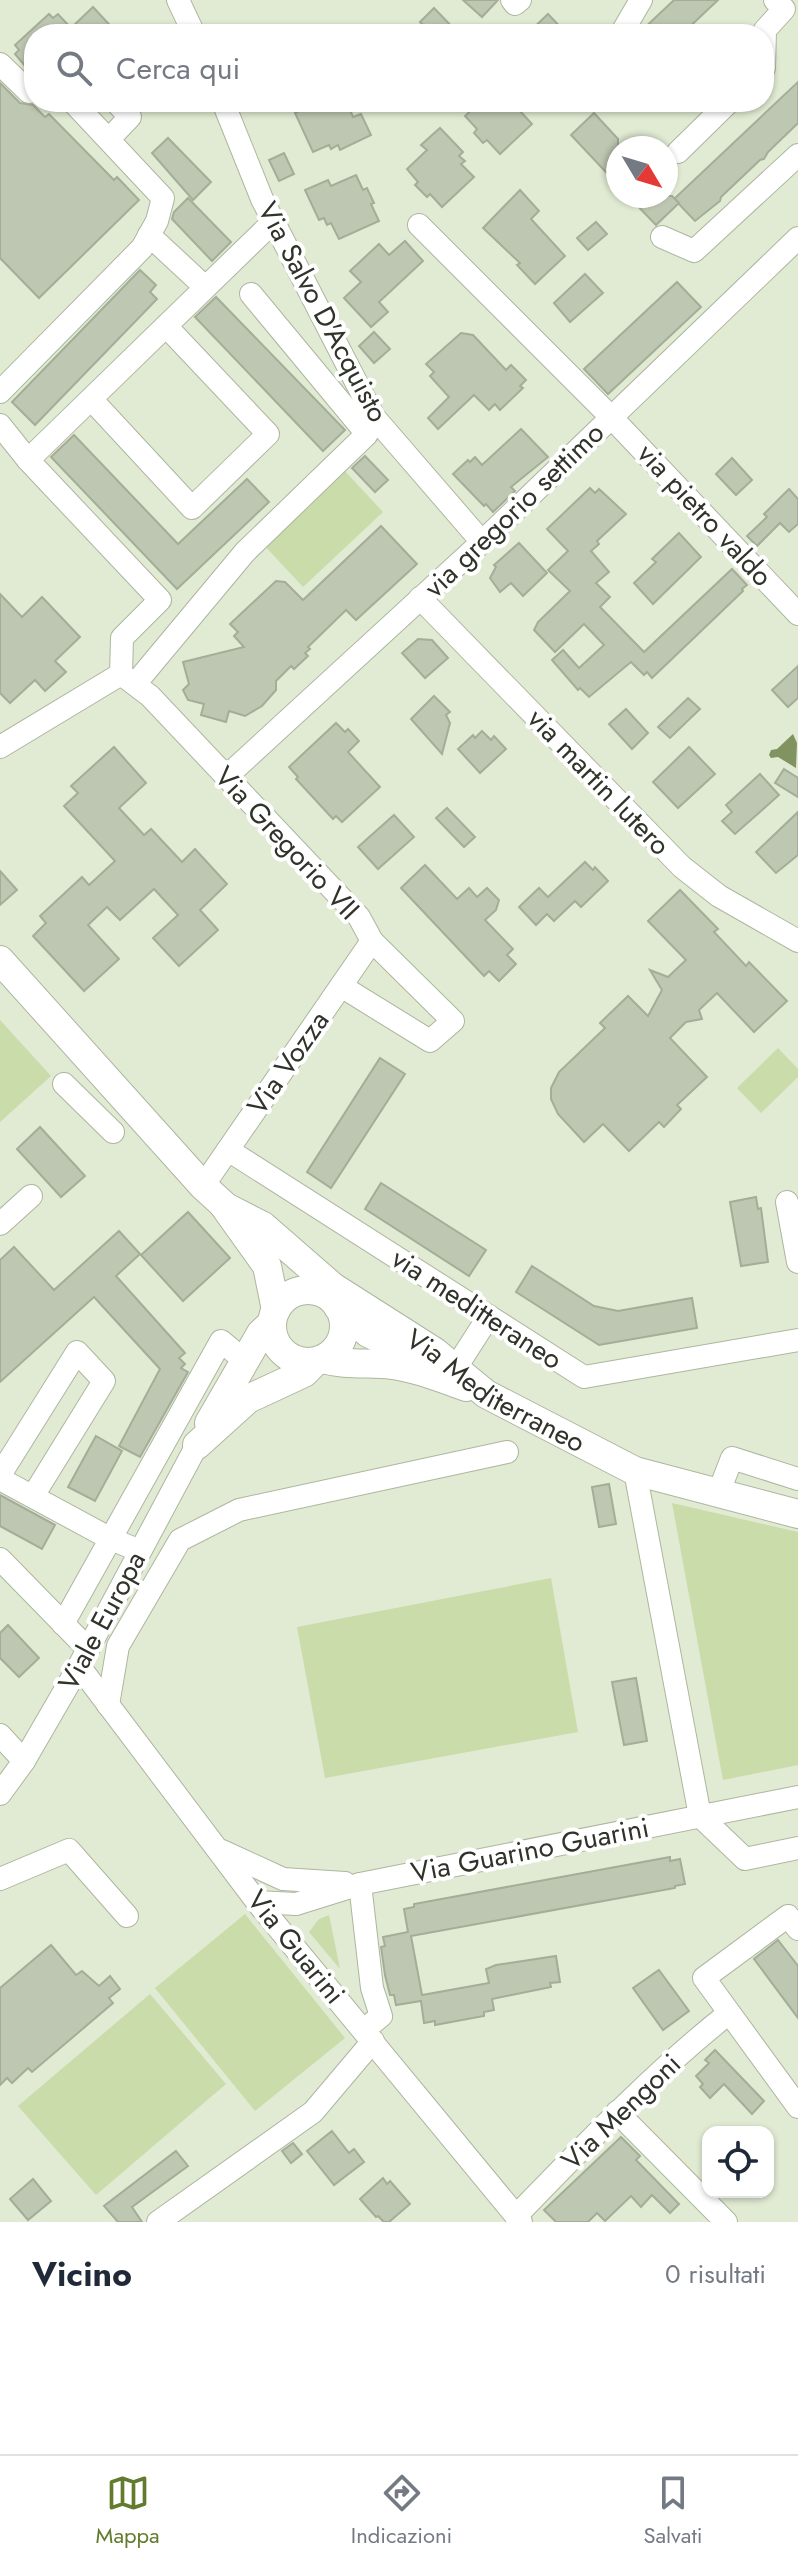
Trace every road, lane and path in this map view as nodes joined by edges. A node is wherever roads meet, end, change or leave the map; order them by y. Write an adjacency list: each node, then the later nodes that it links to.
1 (178, 0): 4 (street)
2 (641, 0): 5 (street)
3 (775, 0): 6 (street)
4 (189, 24)
5 (627, 24)
6 (770, 24)
7 (0, 64): 8 (street)
8 (24, 87)
9 (83, 112): 13 (street)
10 (125, 112): 13 (street)
11 (227, 112): 16 (street, Via Salvo D'Acquisto)
12 (719, 112): 14 (street)
13 (109, 139): 18 (street)
14 (678, 152)
15 (798, 155): 19 (street)
16 (274, 221): 21 (street); 29 (street, Via Salvo D'Acquisto)
17 (419, 225): 26 (street, via pietro valdo)
18 (149, 235): 21 (street); 24 (street)
19 (662, 237)
20 (796, 245): 26 (street, via gregorio settimo)
21 (205, 287): 23 (street)
22 (251, 294): 32 (street)
23 (166, 326): 25 (street); 25 (street)
24 (0, 392)
25 (91, 399): 28 (street)
26 (611, 417): 29 (street, via gregorio settimo); 31 (street, via pietro valdo)
27 (0, 425): 28 (street)
28 (28, 460): 32 (street)
29 (482, 542): 30 (street, via gregorio settimo)
30 (420, 598): 34 (street, via gregorio settimo); 36 (street, via martin lutero)
31 (798, 614)
32 (128, 679): 33 (street); 34 (street, Via Gregorio VII)
33 (0, 747)
34 (226, 777): 35 (street, Via Gregorio VII)
35 (372, 941): 38 (street, Via Vozza); 38 (street, Via Gregorio VII)
36 (798, 941)
37 (0, 960): 42 (main road, Via Mediterraneo)
38 (341, 986): 41 (street, Via Vozza)
39 (64, 1084): 40 (street)
40 (113, 1132)
41 (228, 1150): 42 (street, Via Vozza); 51 (street, via meditteraneo)
42 (203, 1186): 45 (main road, Via Mediterraneo)
43 (31, 1196): 46 (street)
44 (787, 1202): 47 (street)
45 (224, 1206): 48 (main road, Via Mediterraneo); 50 (main road, Via Mediterraneo); 55 (main road, Via Mediterraneo)
46 (0, 1224)
47 (798, 1262)
48 (314, 1291): 49 (main road); 50 (main road)
49 (338, 1307): 53 (main road); 56 (main road)
50 (274, 1316): 53 (main road); 54 (main road)
51 (489, 1316): 52 (street, via meditteraneo); 55 (street)
52 (798, 1340)
53 (319, 1360): 56 (main road); 57 (main road)
54 (245, 1361): 57 (main road); 65 (street)
55 (455, 1369): 56 (main road, Via Mediterraneo)
56 (486, 1394): 59 (main road, Via Mediterraneo)
57 (197, 1445): 66 (street, Viale Europa)
58 (507, 1452): 70 (street)
59 (635, 1471): 62 (main road, Via Mediterraneo); 75 (street)
60 (0, 1477): 63 (street); 63 (street)
61 (798, 1479): 62 (street)
62 (718, 1494): 64 (main road, Via Mediterraneo)
63 (33, 1496): 65 (street)
64 (798, 1514)
65 (111, 1539): 66 (street); 68 (street)
66 (140, 1551): 69 (street, Viale Europa)
67 (0, 1559): 68 (street, Via Guarini)
68 (63, 1624): 69 (street, Via Guarini)
69 (83, 1657): 70 (street, Via Guarini); 72 (street, Viale Europa)
70 (108, 1705): 77 (street, Via Guarini)
71 (0, 1735): 72 (street)
72 (24, 1761): 73 (street, Viale Europa)
73 (0, 1794)
74 (798, 1797): 75 (street, Via Guarino Guarini)
75 (700, 1816): 76 (street); 80 (street, Via Guarino Guarini)
76 (798, 1848)
77 (218, 1849): 79 (street, Via Guarino Guarini); 81 (street, Via Guarini)
78 (0, 1879): 83 (street)
79 (283, 1879): 80 (street, Via Guarino Guarini); 81 (street)
80 (360, 1884): 82 (street, Via Guarino Guarini); 87 (street)
81 (257, 1902): 82 (street, Via Guarino Guarini); 85 (street, Via Guarini)
82 (296, 1904): 85 (street)
83 (127, 1916)
84 (798, 1929): 86 (street)
85 (283, 1933): 87 (street, Via Guarini)
86 (729, 2013): 88 (street); 89 (street, Via Mengoni)
87 (368, 2035): 90 (street, Via Guarini); 91 (street)
88 (798, 2107)
89 (617, 2112): 90 (street, Via Mengoni); 92 (street)
90 (519, 2219)
91 (158, 2222)
92 (726, 2222)

